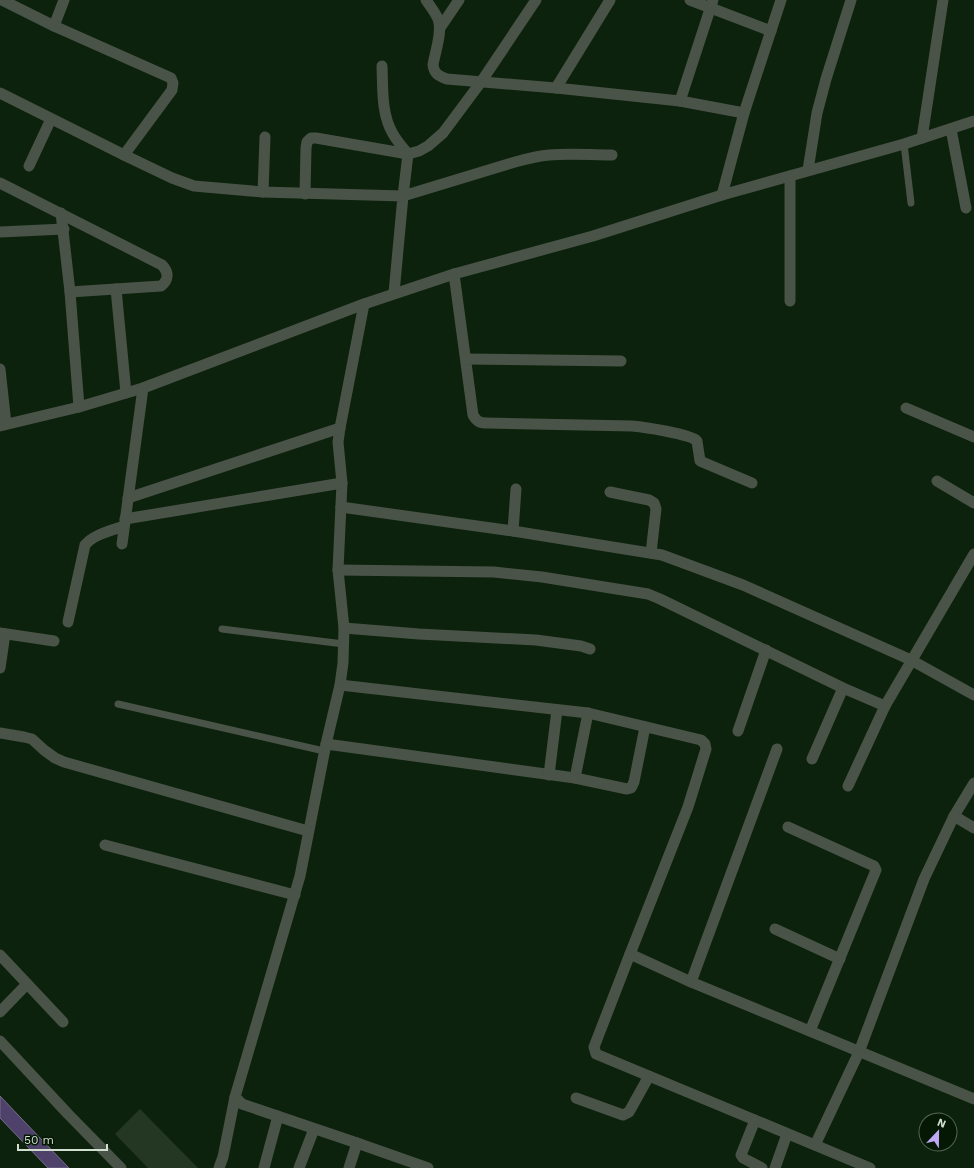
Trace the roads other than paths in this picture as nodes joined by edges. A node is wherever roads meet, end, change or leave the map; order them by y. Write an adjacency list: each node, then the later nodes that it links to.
1 (2, 0): 12 (street)
2 (64, 0): 12 (street)
3 (426, 0): 13 (street)
4 (459, 0): 13 (street)
5 (536, 0): 16 (street)
6 (610, 0): 17 (street)
7 (690, 0): 11 (street)
8 (781, 0): 14 (street)
9 (851, 0): 31 (street)
10 (943, 0): 25 (street)
11 (712, 4): 14 (street); 19 (street)
12 (54, 26): 28 (street)
13 (440, 28): 16 (street)
14 (771, 31): 20 (street)
15 (382, 66): 27 (street)
16 (481, 82): 17 (street); 27 (street)
17 (556, 88): 19 (street)
18 (0, 93): 21 (street)
19 (680, 101): 20 (street)
20 (744, 113): 36 (street)
21 (51, 119): 28 (street); 30 (street)
22 (974, 121): 23 (street)
23 (951, 129): 25 (street); 39 (street)
24 (265, 137): 34 (street)
25 (922, 138): 26 (street)
26 (904, 144): 31 (street); 38 (lane)
27 (408, 154): 35 (street); 37 (street)
28 (124, 155): 34 (street)
29 (612, 155): 37 (street)
30 (29, 166)
31 (808, 170): 32 (street)
32 (790, 176): 36 (street); 47 (street)
33 (0, 183): 40 (street)
34 (263, 192): 35 (street)
35 (305, 194): 37 (street)
36 (722, 195): 43 (street)
37 (404, 196): 46 (street)
38 (911, 203)
39 (966, 208)
40 (62, 214): 41 (street); 44 (street)
41 (64, 230): 42 (street); 45 (street)
42 (0, 232)
43 (454, 274): 46 (street); 49 (street)
44 (116, 289): 45 (street); 53 (street)
45 (70, 292): 54 (street)
46 (394, 293): 48 (street)
47 (790, 301)
48 (364, 304): 52 (street); 57 (street)
49 (466, 359): 50 (street); 60 (street)
50 (621, 361)
51 (0, 369): 56 (street)
52 (143, 388): 53 (street); 64 (street)
53 (126, 393): 54 (street)
54 (79, 407): 56 (street)
55 (906, 408): 58 (street)
56 (3, 425)
57 (340, 428): 61 (street); 64 (street)
58 (974, 437)
59 (937, 481): 65 (street)
60 (752, 483)
61 (342, 484): 66 (street); 67 (street)
62 (516, 489): 68 (street)
63 (610, 492): 70 (street)
64 (128, 498): 67 (street)
65 (974, 503)
66 (341, 507): 68 (street); 72 (street)
67 (125, 522): 69 (street); 73 (street)
68 (513, 531): 70 (street)
69 (122, 544)
70 (651, 553): 81 (street)
71 (974, 554): 81 (street)
72 (338, 570): 74 (street); 80 (street)
73 (68, 622)
74 (344, 628): 78 (street); 79 (street)
75 (222, 629): 78 (lane)
76 (3, 633): 77 (street); 82 (street)
77 (54, 641)
78 (344, 644): 83 (street)
79 (590, 649)
80 (766, 650): 84 (street); 91 (street)
81 (911, 660): 85 (street); 87 (street)
82 (0, 668)
83 (340, 685): 88 (street); 93 (street)
84 (844, 688): 87 (street); 95 (street)
85 (974, 695)
86 (118, 704): 93 (lane)
87 (885, 706): 99 (street)
88 (557, 710): 89 (street); 96 (street)
89 (588, 713): 90 (street); 97 (street)
90 (645, 727): 97 (street); 107 (street)
91 (738, 730)
92 (0, 733): 103 (street)
93 (325, 748): 96 (street); 103 (street)
94 (777, 749): 110 (street)
95 (812, 759)
96 (550, 775): 97 (street)
97 (575, 778)
98 (974, 783): 100 (street)
99 (848, 786)
100 (954, 816): 102 (street); 116 (street)
101 (788, 827): 109 (street)
102 (974, 828)
103 (308, 831): 105 (street)
104 (104, 845): 105 (street)
105 (295, 896): 118 (street)
106 (775, 929): 109 (street)
107 (630, 954): 110 (street); 117 (street)
108 (0, 955): 111 (street)
109 (840, 959): 114 (street)
110 (691, 982): 114 (street)
111 (27, 984): 112 (street); 113 (street)
112 (0, 1012)
113 (64, 1022)
114 (810, 1031): 116 (street)
115 (0, 1041): 129 (street)
116 (859, 1052): 120 (street); 126 (street)
117 (649, 1076): 119 (street); 122 (street)
118 (235, 1097): 121 (street); 130 (street)
119 (576, 1098)
120 (974, 1099)
121 (278, 1116): 123 (street); 131 (street)
122 (755, 1120): 124 (street); 135 (street)
123 (314, 1129): 125 (street); 132 (street)
124 (787, 1134): 126 (street); 136 (street)
125 (357, 1143): 127 (street); 133 (street)
126 (814, 1146): 128 (street)
127 (400, 1164): 134 (street)
128 (850, 1164): 137 (street)
129 (121, 1168)
130 (219, 1168)
131 (264, 1168)
132 (299, 1168)
133 (349, 1168)
134 (428, 1168)
135 (762, 1168)
136 (775, 1168)
137 (870, 1168)

